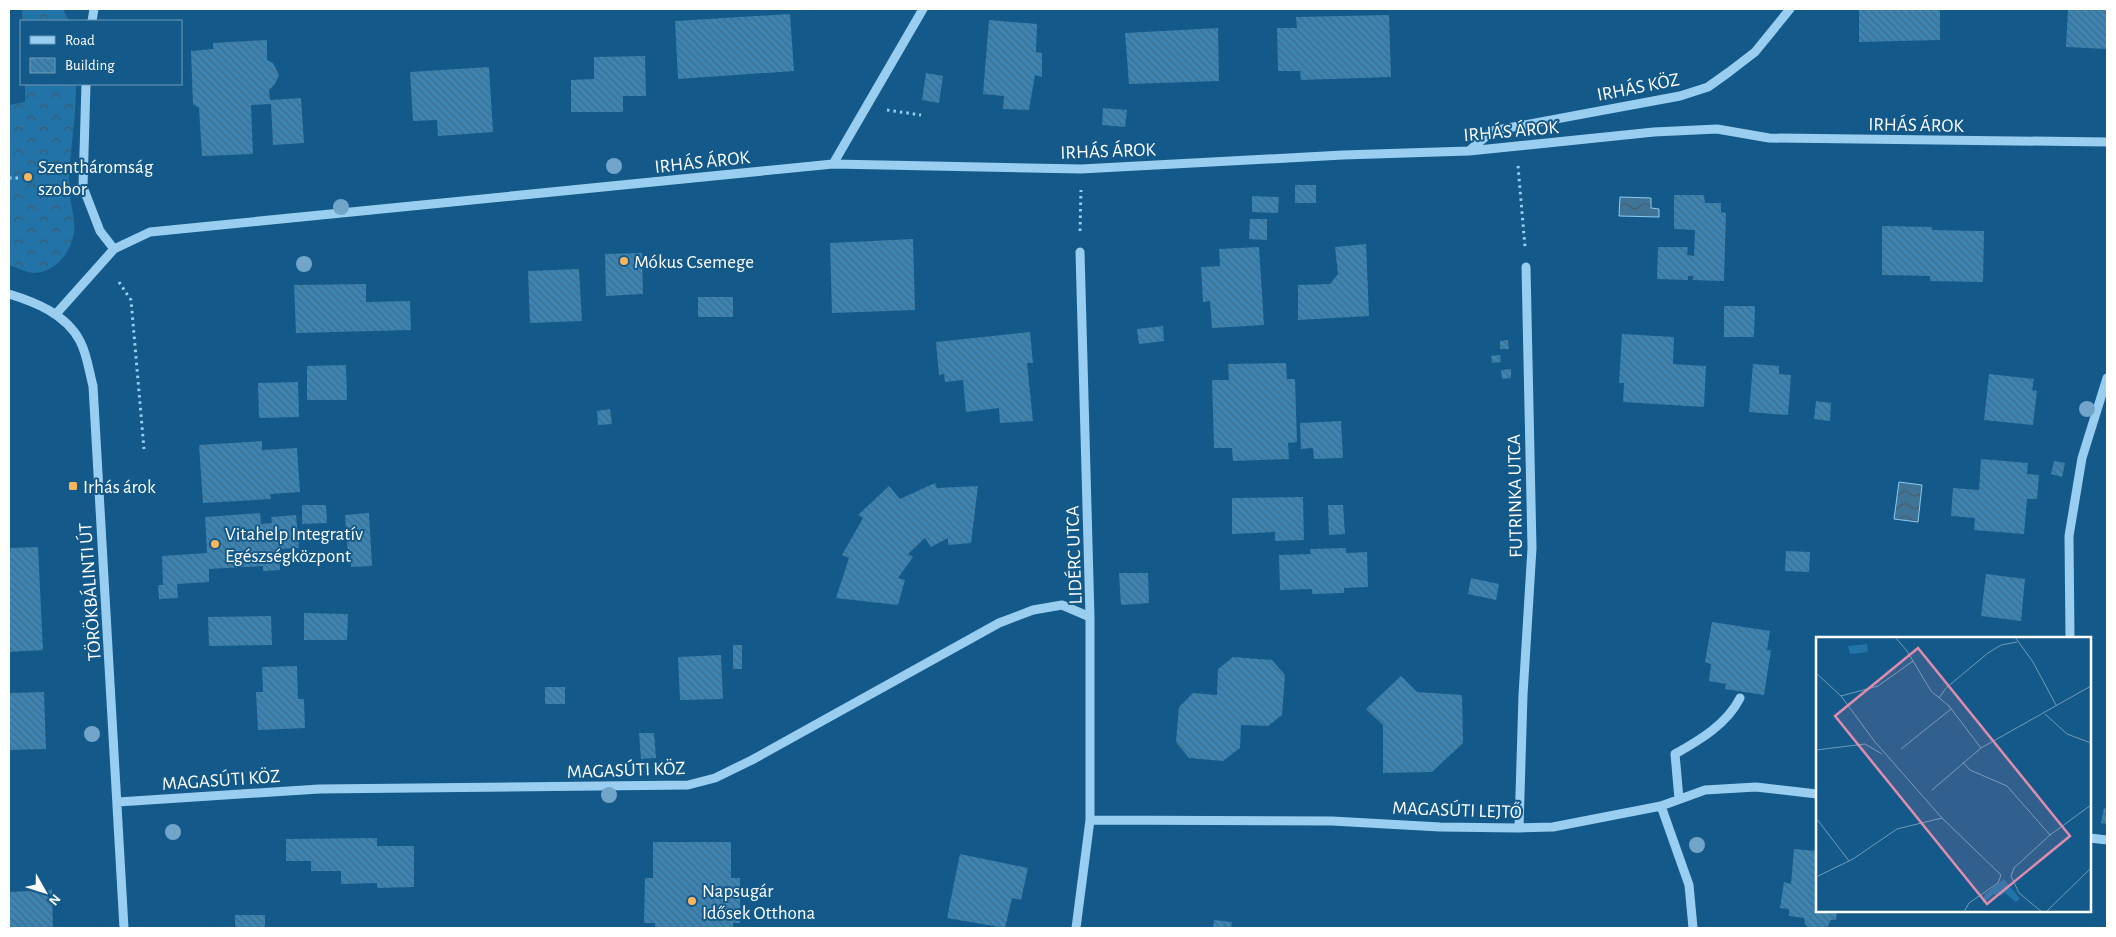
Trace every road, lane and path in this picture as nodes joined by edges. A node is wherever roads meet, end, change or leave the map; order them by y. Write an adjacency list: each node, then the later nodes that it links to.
1 (923, 9): 4 (street)
2 (1790, 9): 7 (street, IRHÁS KÖZ)
3 (86, 85): 13 (street)
4 (866, 107): 5 (path); 9 (street)
5 (921, 115)
6 (2107, 142): 7 (street, IRHÁS ÁROK)
7 (1469, 151): 9 (street, IRHÁS ÁROK)
8 (1518, 163): 15 (path)
9 (833, 164): 13 (street, IRHÁS ÁROK)
10 (9, 178): 11 (path)
11 (22, 178)
12 (1081, 189): 14 (path)
13 (114, 250): 18 (street)
14 (1080, 252): 21 (street, LIDÉRC UTCA)
15 (1526, 267): 29 (street, FUTRINKA UTCA)
16 (119, 282): 20 (path)
17 (9, 294): 18 (street, TÖRÖKBÁLINTI ÚT)
18 (56, 314): 26 (street, TÖRÖKBÁLINTI ÚT)
19 (2107, 378): 22 (street)
20 (144, 449)
21 (1090, 617): 26 (street, MAGASÚTI KÖZ); 28 (street, LIDÉRC UTCA)
22 (2070, 637)
23 (1740, 698): 25 (street)
24 (1816, 794): 25 (street, MAGASÚTI LEJTŐ)
25 (1679, 799): 27 (street, MAGASÚTI LEJTŐ)
26 (118, 802): 32 (street, TÖRÖKBÁLINTI ÚT)
27 (1661, 806): 29 (street, MAGASÚTI LEJTŐ); 34 (street)
28 (1090, 820): 29 (street, MAGASÚTI LEJTŐ); 33 (street, LIDÉRC UTCA)
29 (1519, 828)
30 (2091, 838): 31 (street)
31 (2107, 840)
32 (124, 928)
33 (1076, 928)
34 (1693, 928)

